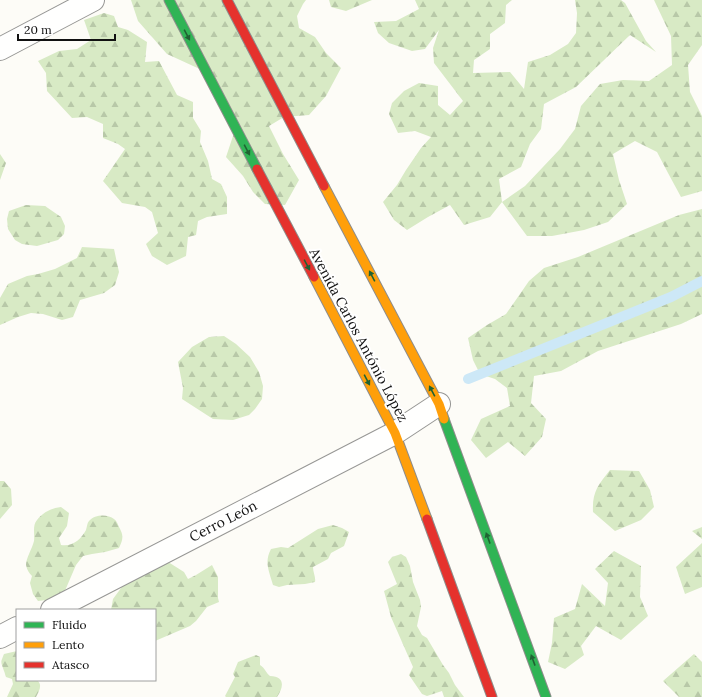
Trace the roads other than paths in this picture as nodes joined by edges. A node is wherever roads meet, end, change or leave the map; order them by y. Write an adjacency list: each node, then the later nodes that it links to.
1 (93, 0): 4 (street)
2 (169, 0): 6 (main road, Avenida Carlos António López, one-way to 6)
3 (227, 0): 5 (main road, one-way to 3)
4 (0, 49)
5 (439, 404): 6 (street, Cerro León); 11 (main road, one-way to 5)
6 (395, 433): 7 (street, Cerro León); 10 (main road, Avenida Carlos António López)
7 (54, 609)
8 (16, 629): 9 (street)
9 (0, 637)
10 (492, 697)
11 (546, 697)

